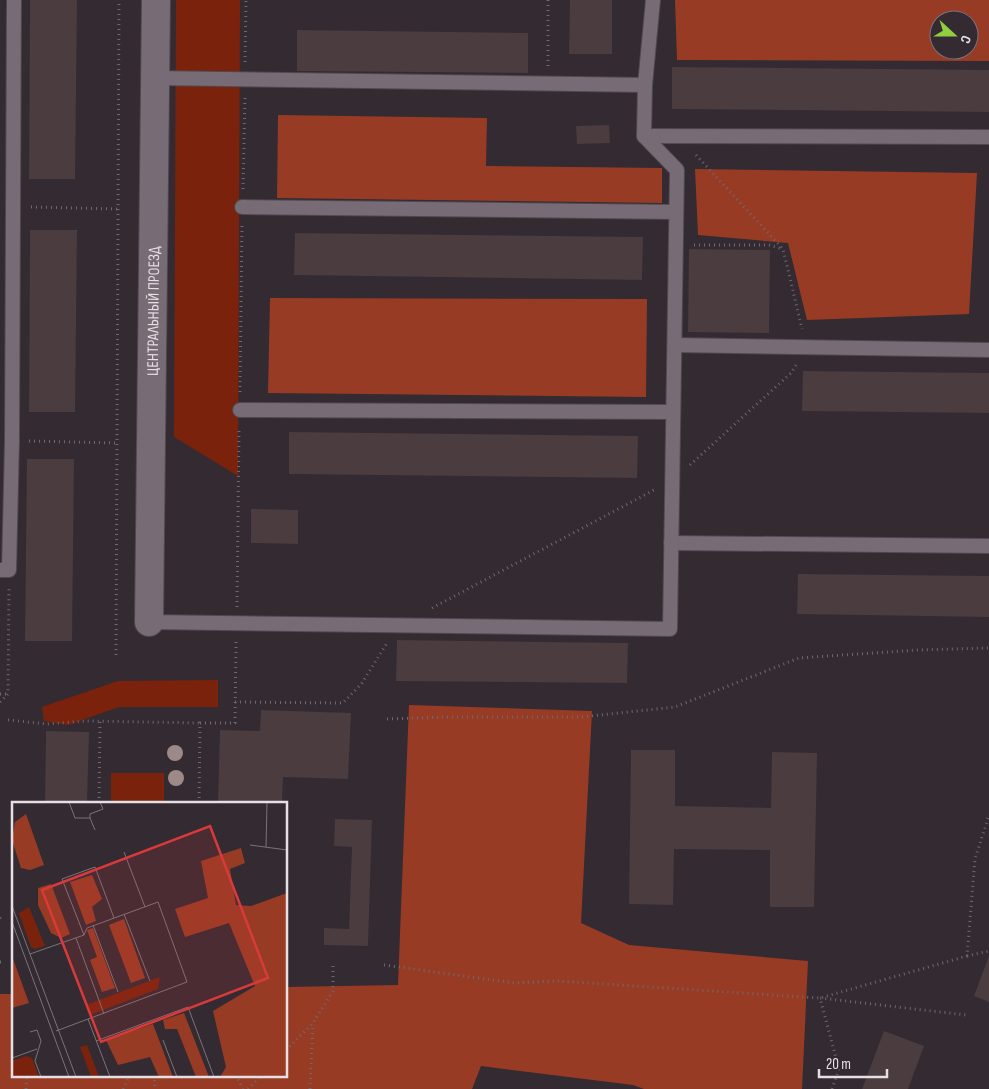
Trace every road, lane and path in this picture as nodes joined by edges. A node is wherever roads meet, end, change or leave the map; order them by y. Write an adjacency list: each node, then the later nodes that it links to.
1 (14, 0): 14 (lane)
2 (119, 0): 16 (path)
3 (156, 0): 7 (street, ЦЕНТРАЛЬНЫЙ ПРОЕЗД)
4 (246, 0): 8 (path)
5 (548, 0): 9 (path)
6 (653, 0): 10 (lane)
7 (154, 78): 8 (lane); 31 (street, ЦЕНТРАЛЬНЫЙ ПРОЕЗД)
8 (245, 80): 9 (lane); 15 (path)
9 (547, 84): 10 (lane)
10 (645, 85): 11 (lane)
11 (644, 136): 12 (lane); 17 (lane)
12 (678, 136): 13 (lane); 19 (path)
13 (989, 136)
14 (13, 207): 16 (path); 25 (lane)
15 (242, 207): 17 (lane); 23 (path)
16 (117, 209): 26 (path)
17 (676, 212): 18 (lane)
18 (676, 245): 19 (path); 20 (lane)
19 (782, 249): 21 (path)
20 (675, 345): 21 (lane); 24 (lane)
21 (807, 347): 22 (lane); 27 (path)
22 (989, 350)
23 (240, 410): 24 (lane); 32 (path)
24 (673, 412): 27 (lane)
25 (12, 441): 26 (path); 30 (lane)
26 (116, 443): 35 (path)
27 (672, 481): 28 (lane); 33 (path)
28 (671, 543): 29 (lane); 33 (lane)
29 (989, 546)
30 (4, 570): 37 (path)
31 (149, 622): 32 (lane)
32 (236, 623): 33 (lane); 39 (path)
33 (399, 625): 39 (path)
34 (989, 648): 41 (path)
35 (116, 655)
36 (0, 694): 37 (path)
37 (8, 694): 38 (path)
38 (0, 702)
39 (235, 702): 43 (path)
40 (8, 720): 42 (path)
41 (387, 720)
42 (100, 721): 43 (path); 44 (path)
43 (200, 723): 45 (path)
44 (99, 802)
45 (199, 802)
46 (989, 815): 48 (path)
47 (989, 951): 48 (path)
48 (967, 956): 51 (path)
49 (333, 964): 53 (path)
50 (384, 965): 51 (path)
51 (820, 998): 52 (path); 66 (path)
52 (966, 1015)
53 (313, 1023): 54 (path); 65 (path)
54 (288, 1048)
55 (26, 1076): 60 (path)
56 (130, 1076): 61 (path)
57 (154, 1076): 62 (path)
58 (236, 1076): 63 (path)
59 (261, 1076): 64 (path)
60 (26, 1089)
61 (123, 1089)
62 (155, 1089)
63 (243, 1089)
64 (248, 1089)
65 (310, 1089)
66 (832, 1089)

